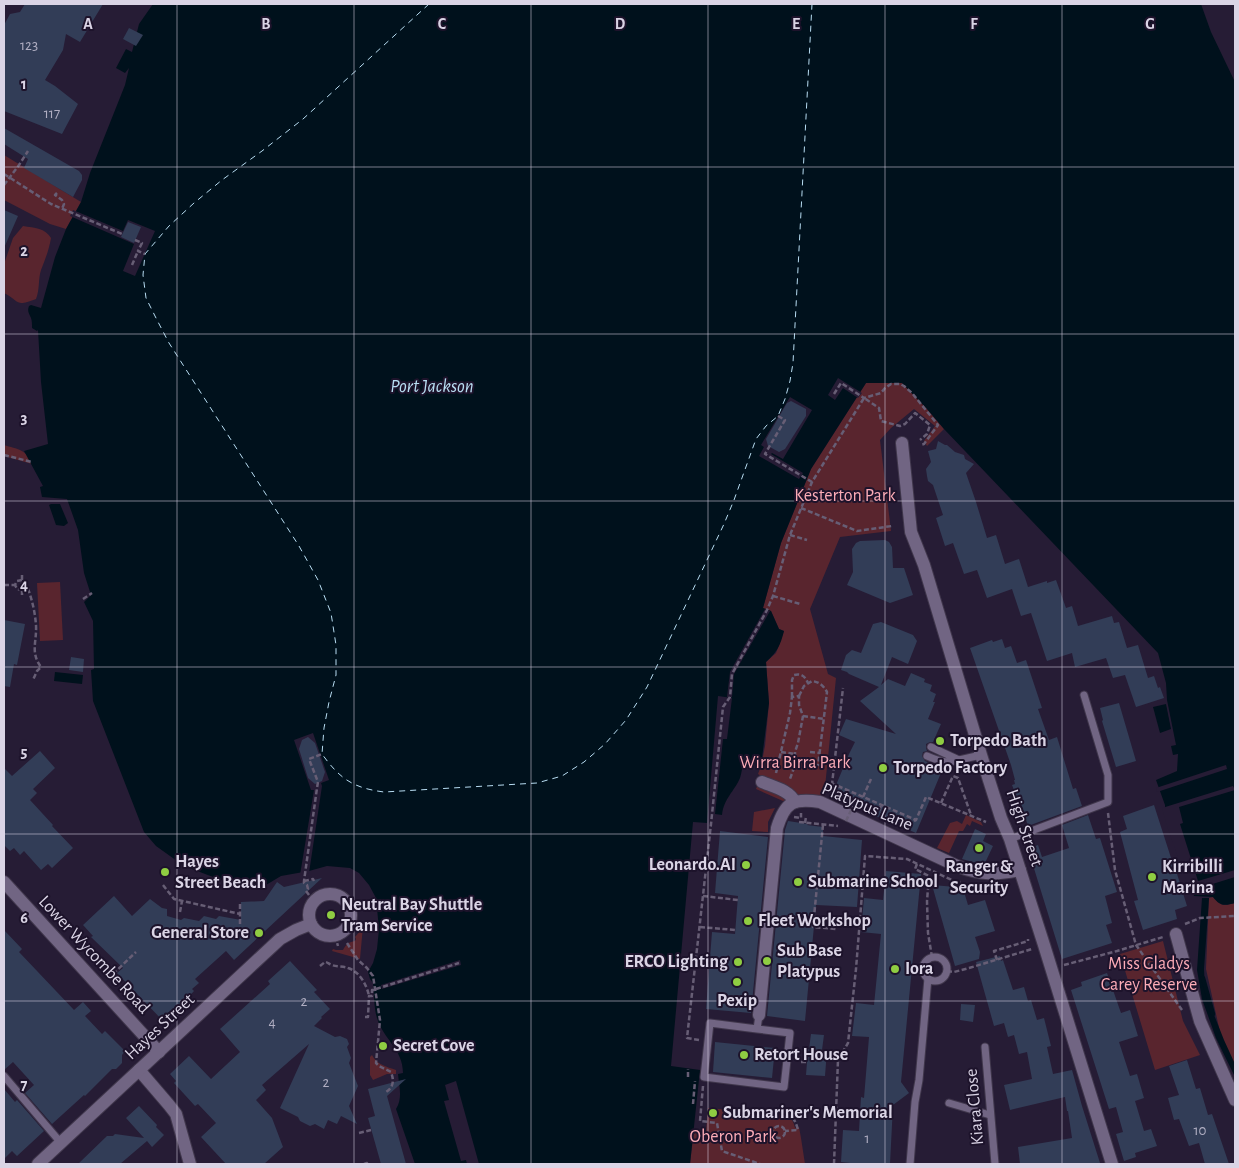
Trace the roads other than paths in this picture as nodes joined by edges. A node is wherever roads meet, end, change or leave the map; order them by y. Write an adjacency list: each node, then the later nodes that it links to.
1 (902, 443): 4 (street, High Street)
2 (1084, 695): 9 (lane)
3 (931, 747): 6 (lane)
4 (981, 755): 6 (lane); 9 (street, High Street)
5 (927, 756): 6 (lane)
6 (959, 760)
7 (762, 782): 8 (street)
8 (795, 802): 10 (street, Platypus Lane); 15 (street, Platypus Lane)
9 (1010, 839): 10 (street, High Street)
10 (1020, 870): 29 (street, High Street)
11 (4, 882): 18 (street, Lower Wycombe Road)
12 (311, 924): 12 (street); 18 (street, Hayes Street)
13 (1176, 934): 21 (street)
14 (928, 978): 14 (lane); 27 (lane)
15 (759, 1015): 16 (lane)
16 (757, 1029): 16 (lane)
17 (985, 1047): 23 (lane, Kiara Close)
18 (159, 1052): 19 (street, Hayes Street)
19 (139, 1070): 24 (street, Hayes Street); 26 (street)
20 (4, 1076): 24 (lane)
21 (1235, 1100)
22 (949, 1103): 23 (lane)
23 (990, 1115): 28 (lane, Kiara Close)
24 (61, 1143): 25 (street, Hayes Street)
25 (38, 1164)
26 (190, 1164)
27 (910, 1164)
28 (994, 1164)
29 (1112, 1164)

